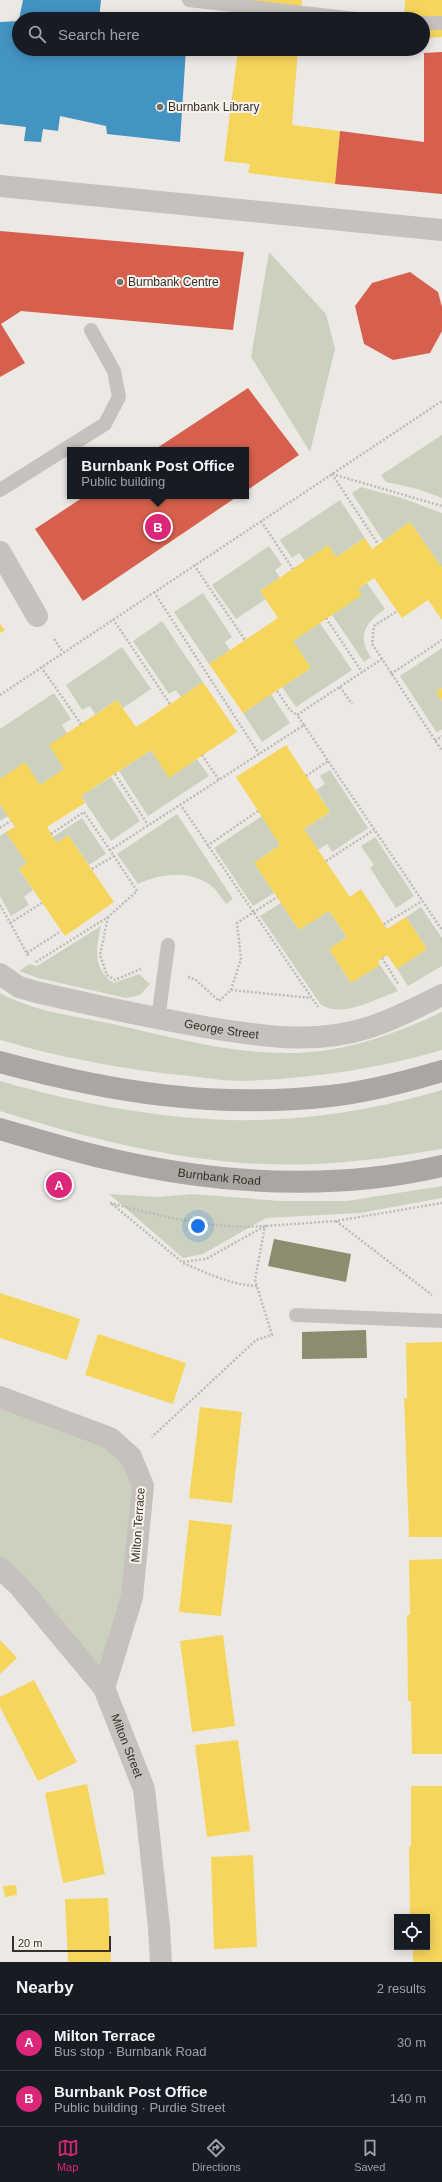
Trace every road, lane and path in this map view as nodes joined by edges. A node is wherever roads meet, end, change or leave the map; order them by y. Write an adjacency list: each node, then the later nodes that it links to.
1 (189, 0): 2 (lane)
2 (294, 12)
3 (430, 23): 4 (lane)
4 (442, 23)
5 (0, 186): 6 (street)
6 (442, 230)
7 (91, 330): 9 (lane)
8 (442, 401): 11 (path)
9 (68, 447)
10 (67, 448): 12 (lane)
11 (332, 474): 13 (path); 14 (path); 15 (path)
12 (0, 490)
13 (442, 506)
14 (261, 521): 17 (path); 18 (path)
15 (378, 544)
16 (0, 552): 21 (street)
17 (194, 565): 19 (path); 24 (path)
18 (293, 569)
19 (154, 592): 23 (path); 41 (path)
20 (397, 611): 26 (path)
21 (37, 616)
22 (326, 618): 28 (path)
23 (113, 619): 27 (path); 33 (path)
24 (245, 640)
25 (442, 640): 29 (path)
26 (382, 659): 28 (path); 29 (path)
27 (40, 667): 32 (path); 36 (path)
28 (362, 672): 30 (path)
29 (391, 674): 39 (path)
30 (340, 687): 34 (path); 35 (path)
31 (277, 691): 35 (path)
32 (0, 694)
33 (170, 704)
34 (352, 704)
35 (297, 714): 37 (path)
36 (81, 724)
37 (304, 725): 41 (path); 43 (path)
38 (442, 736): 39 (path)
39 (435, 741): 40 (path)
40 (442, 751)
41 (259, 754): 46 (path)
42 (202, 755): 46 (path)
43 (328, 762): 45 (path); 52 (path)
44 (115, 774): 50 (path)
45 (306, 776)
46 (219, 780): 47 (path)
47 (180, 804): 50 (path); 54 (path)
48 (258, 811): 54 (path)
49 (11, 821): 51 (path)
50 (148, 825): 55 (path)
51 (0, 828)
52 (374, 830): 57 (path); 60 (path)
53 (51, 834): 55 (path)
54 (207, 846): 63 (path)
55 (110, 850): 56 (path)
56 (114, 856): 58 (path); 69 (path)
57 (326, 861)
58 (92, 869)
59 (277, 897): 63 (path)
60 (422, 900): 65 (path); 66 (path)
61 (42, 903): 64 (path)
62 (0, 906): 64 (path)
63 (253, 913): 73 (path); 75 (path)
64 (10, 924): 69 (path)
65 (384, 924)
66 (442, 930)
67 (61, 931): 69 (path)
68 (168, 945): 76 (lane)
69 (26, 953)
70 (382, 958): 72 (path)
71 (0, 974): 76 (street, George Street)
72 (401, 987)
73 (231, 990)
74 (442, 995): 76 (street, George Street)
75 (320, 1009)
76 (158, 1019)
77 (0, 1062): 78 (main road)
78 (442, 1072)
79 (0, 1129): 80 (main road, Burnbank Road)
80 (442, 1166)
81 (442, 1203): 82 (path)
82 (336, 1221): 83 (path); 86 (path)
83 (265, 1226): 84 (path); 84 (path); 85 (path)
84 (182, 1262): 85 (path)
85 (257, 1286): 90 (path)
86 (436, 1298)
87 (296, 1316): 88 (lane)
88 (442, 1321)
89 (0, 1397): 90 (street, Milton Terrace)
90 (131, 1457): 92 (street, Milton Terrace)
91 (0, 1568): 92 (street, Milton Street)
92 (104, 1688): 93 (street, Milton Street)
93 (161, 1962)

